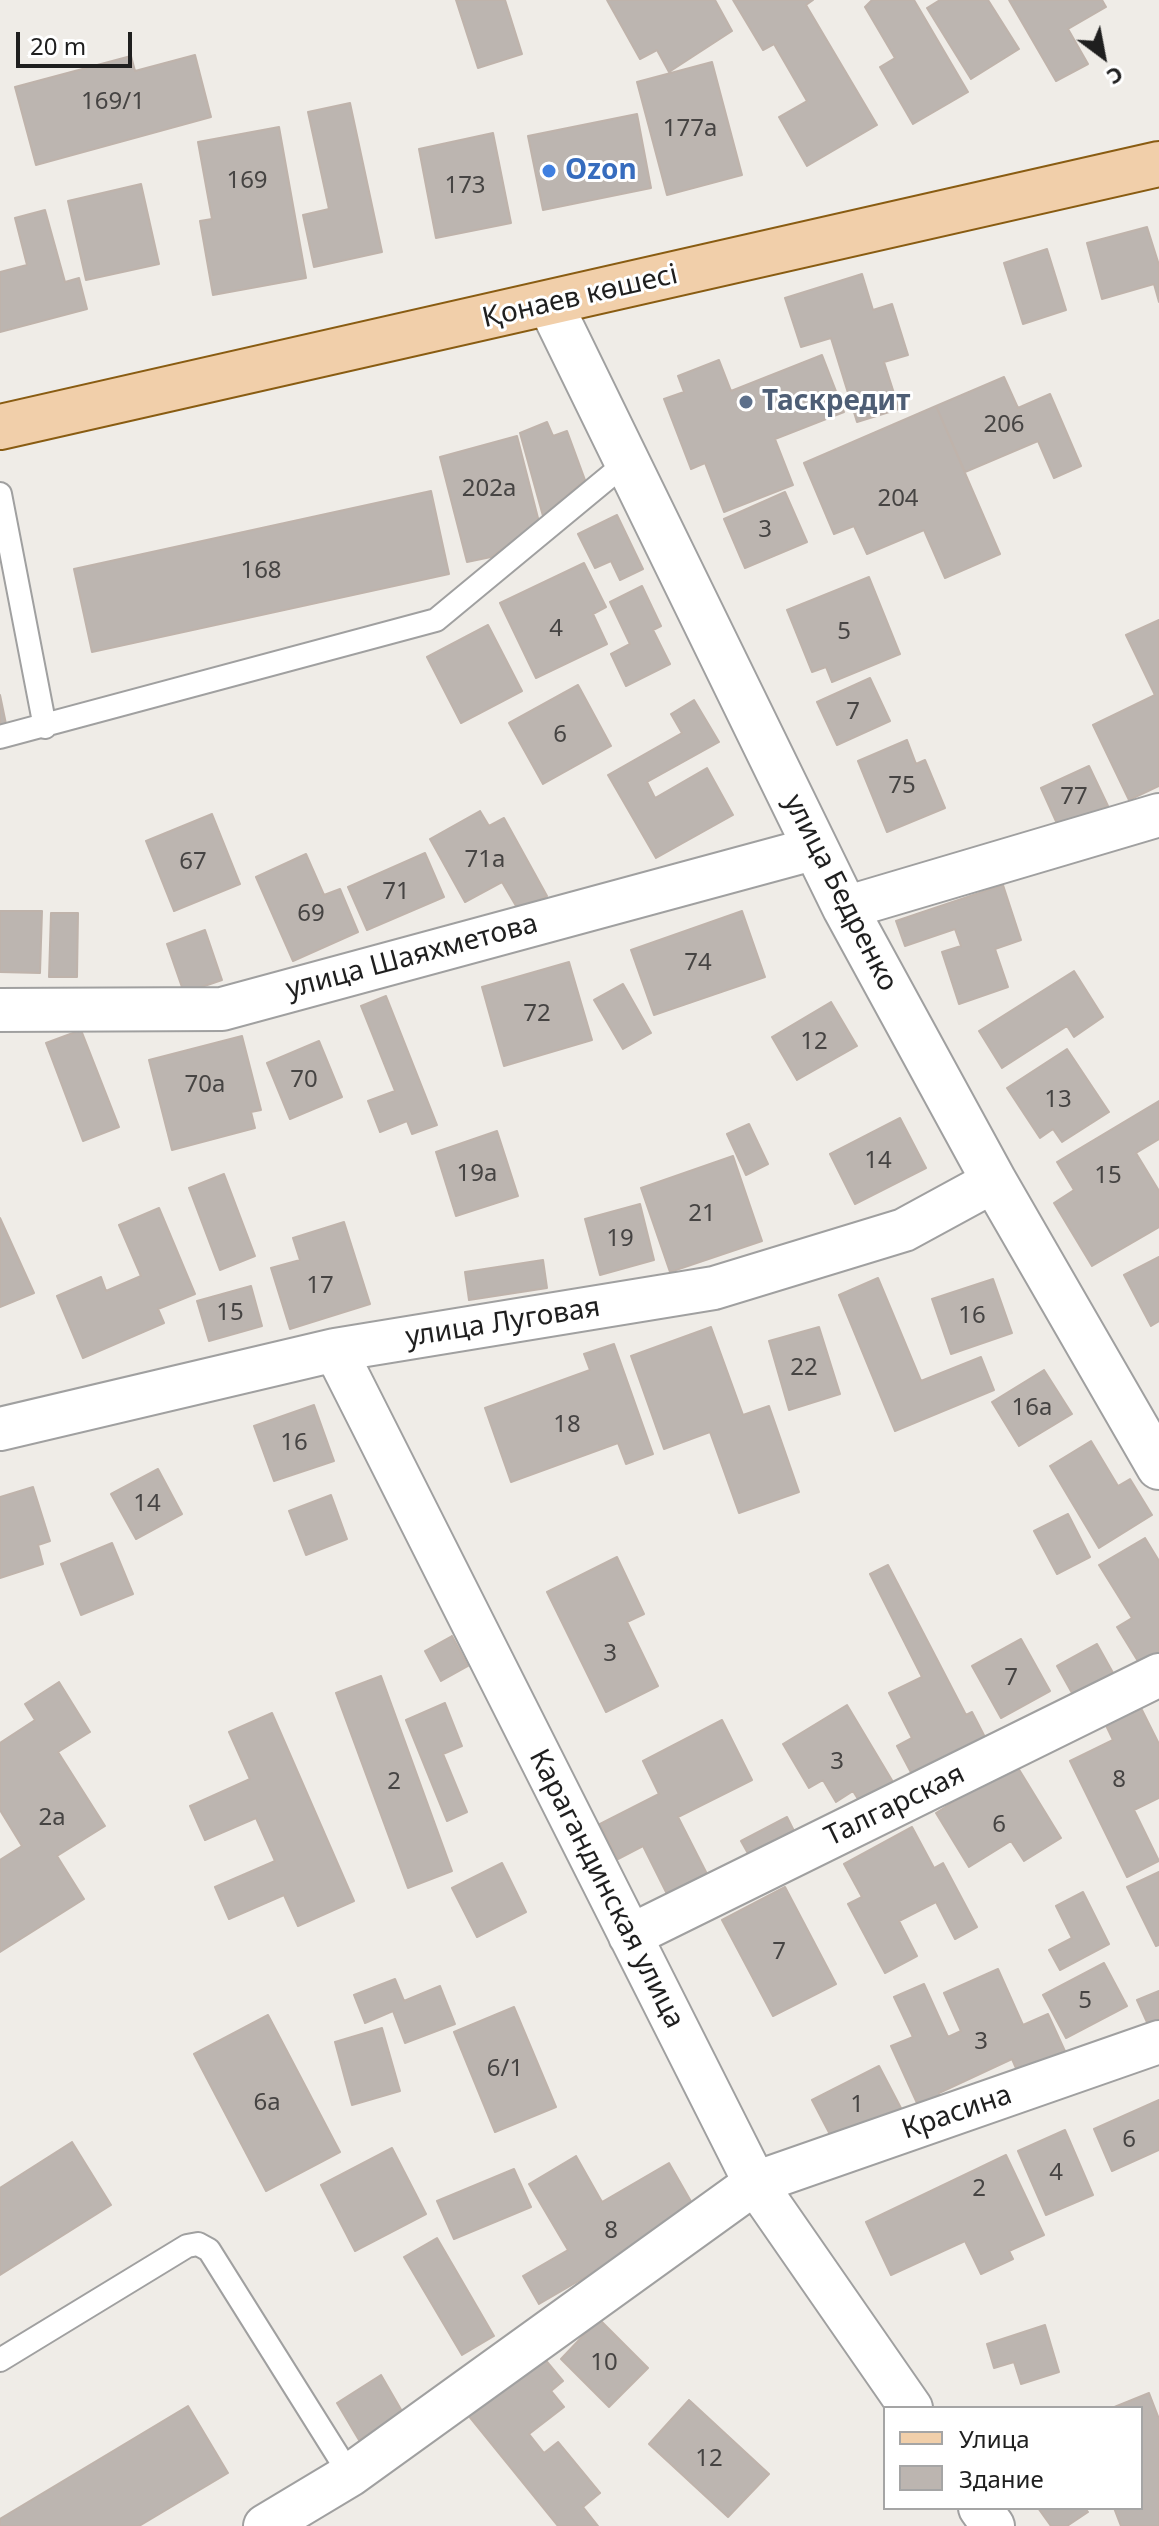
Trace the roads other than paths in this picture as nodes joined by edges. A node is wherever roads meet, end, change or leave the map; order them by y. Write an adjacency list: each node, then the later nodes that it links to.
1 (1159, 164): 2 (main road, Қонаев көшесі)
2 (550, 304): 3 (main road, Қонаев көшесі); 4 (street, улица Бедренко)
3 (0, 427)
4 (627, 462): 6 (lane); 9 (street, улица Бедренко)
5 (0, 494): 6 (lane)
6 (45, 727): 7 (lane)
7 (0, 737)
8 (1159, 815): 10 (street)
9 (816, 848): 10 (street, улица Бедренко); 11 (street, улица Шаяхметова)
10 (845, 908): 12 (street, улица Бедренко)
11 (0, 1010)
12 (994, 1181): 13 (street, улица Луговая); 15 (street, улица Бедренко)
13 (335, 1350): 14 (street, улица Луговая); 17 (street, Карагандинская улица)
14 (0, 1429)
15 (1159, 1467)
16 (1159, 1675): 17 (street, Талгарская)
17 (630, 1936): 19 (street, Карагандинская улица)
18 (1159, 2042): 19 (street, Красина)
19 (755, 2183): 21 (street, Карагандинская улица); 22 (street, Красина)
20 (0, 2360): 22 (lane)
21 (910, 2406)
22 (350, 2475): 23 (street, Красина)
23 (265, 2526)

